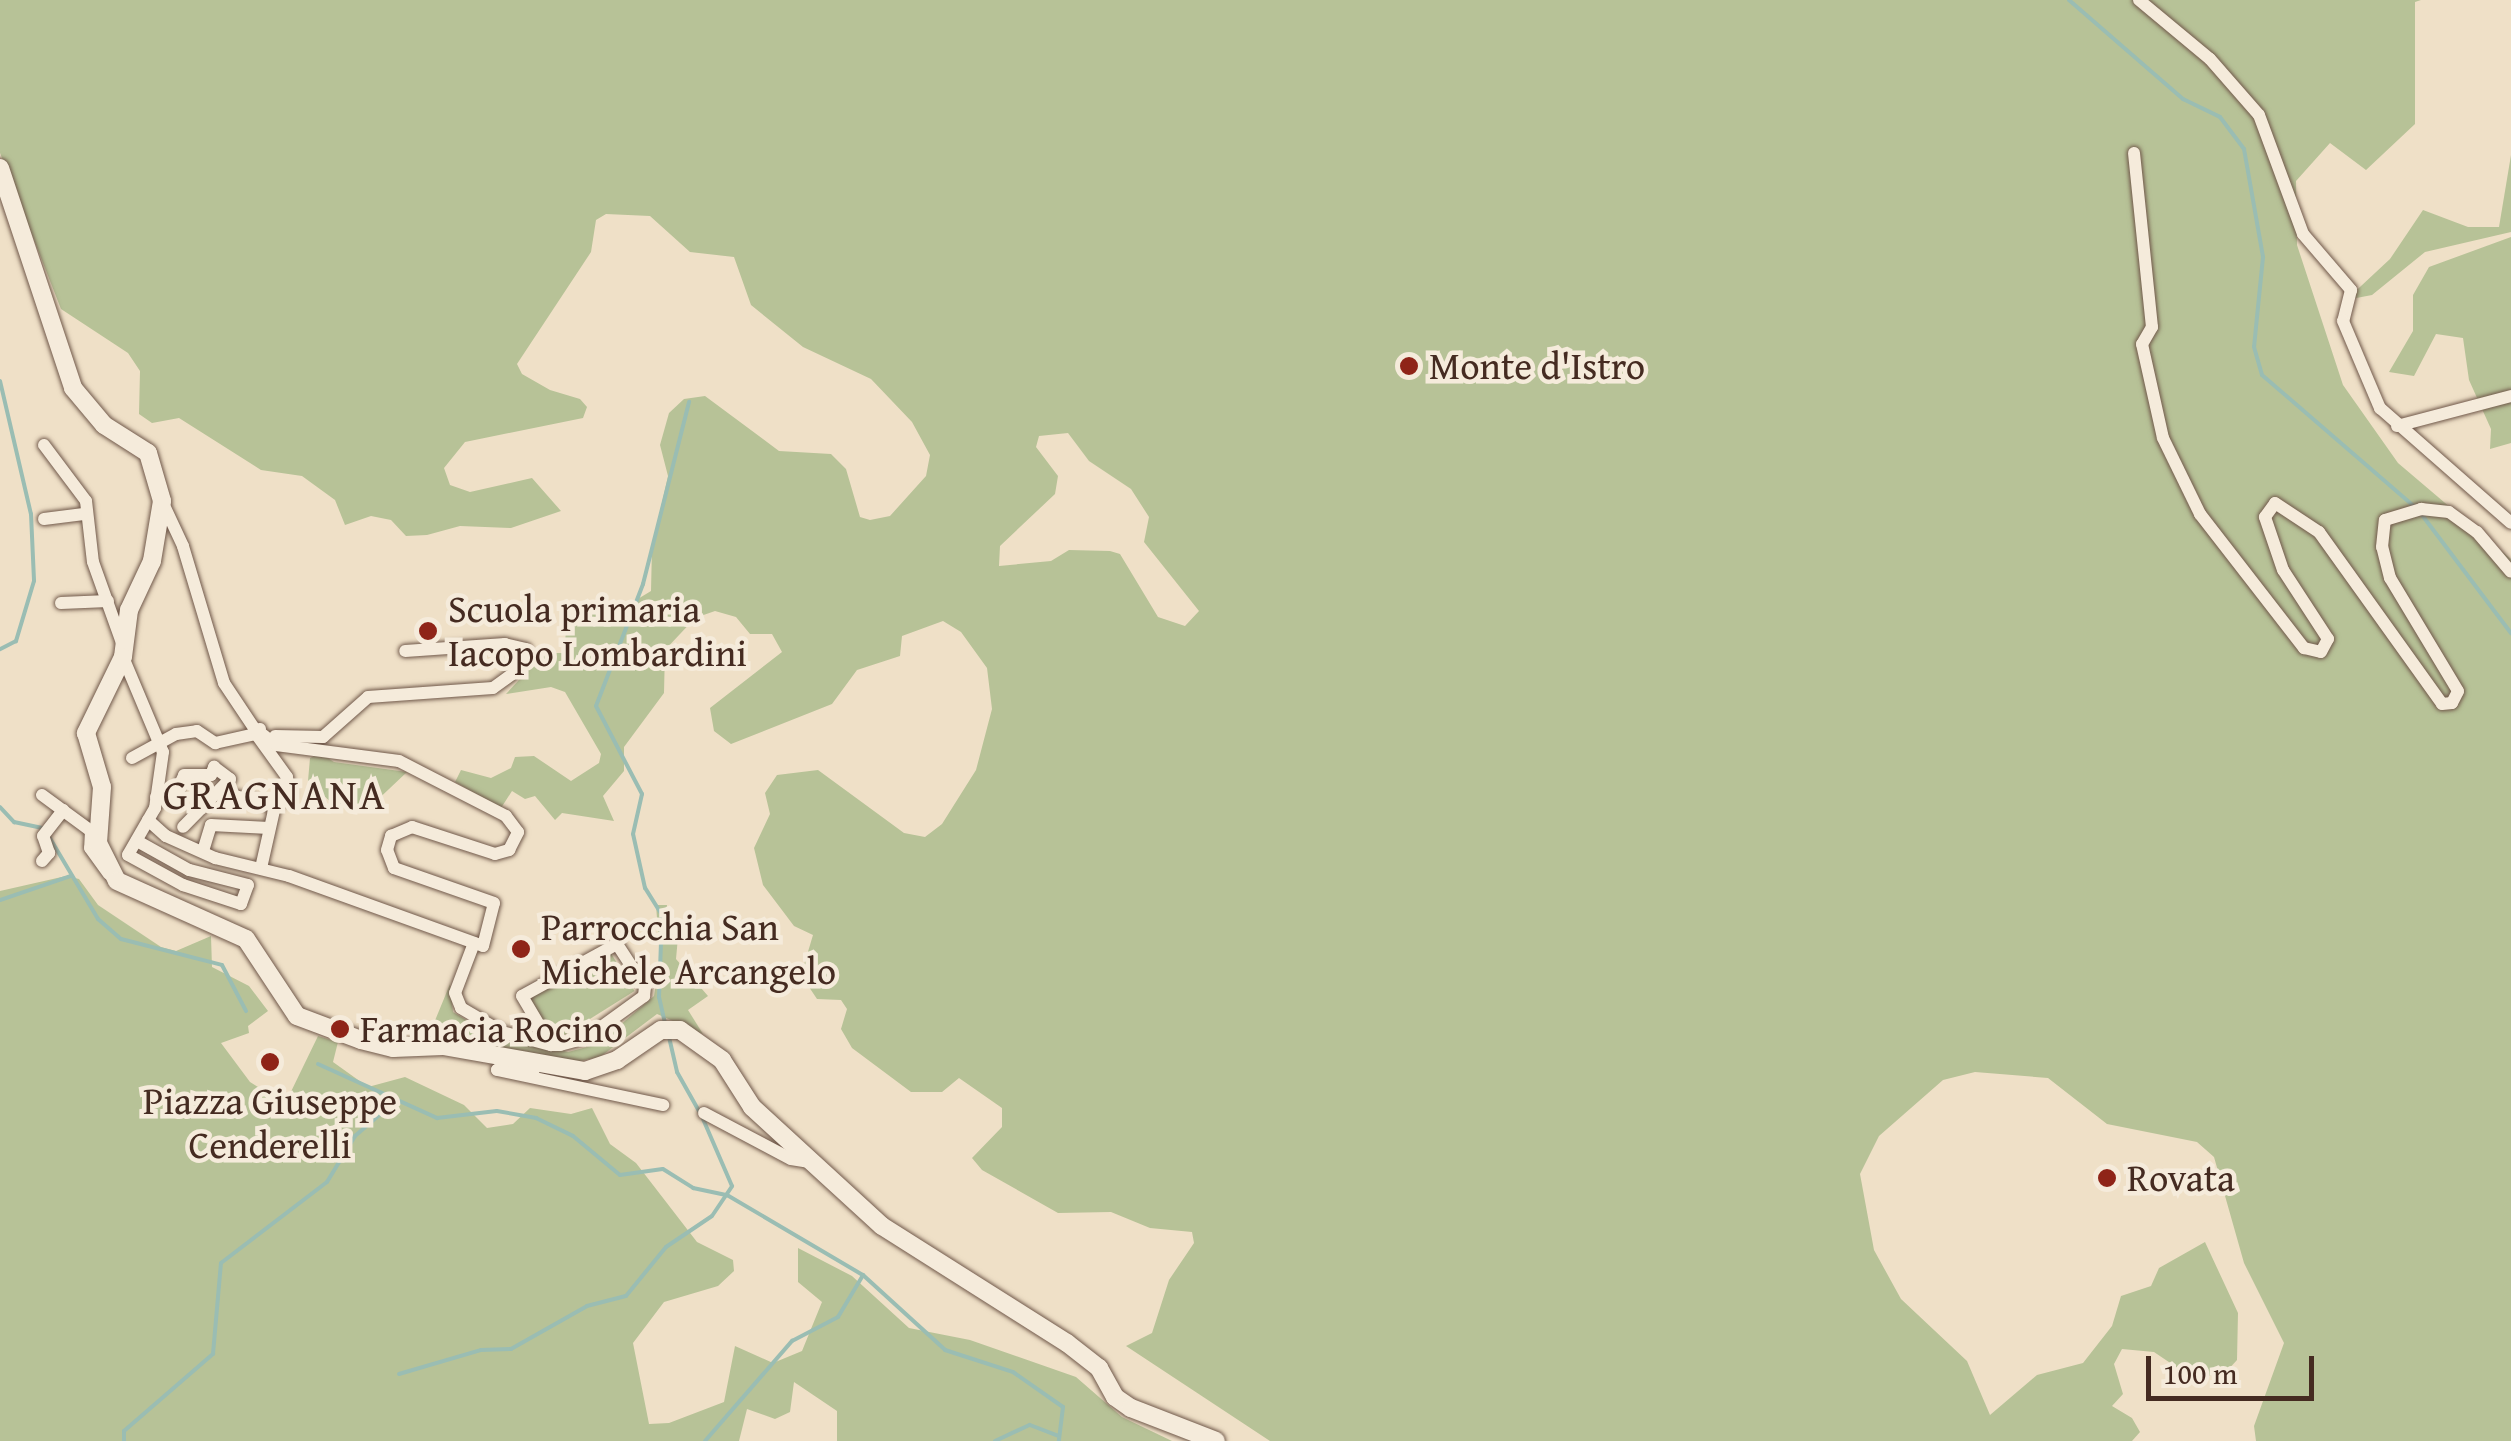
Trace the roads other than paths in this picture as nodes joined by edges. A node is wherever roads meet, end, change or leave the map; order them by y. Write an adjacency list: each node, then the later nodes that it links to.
1 (2138, 0): 5 (street)
2 (2134, 153): 11 (street)
3 (0, 168): 7 (main road)
4 (2511, 396): 5 (street)
5 (2397, 426): 10 (street)
6 (44, 445): 8 (street)
7 (162, 501): 15 (main road); 16 (street)
8 (84, 514): 9 (street); 12 (street)
9 (44, 520)
10 (2511, 523)
11 (2511, 572)
12 (108, 601): 13 (street); 15 (street)
13 (61, 603)
14 (405, 651): 16 (street)
15 (124, 652): 17 (street); 31 (main road)
16 (262, 733): 17 (street); 23 (street); 32 (street)
17 (160, 748): 18 (street); 21 (street)
18 (132, 758)
19 (223, 792): 22 (street); 22 (street); 23 (street)
20 (42, 794): 24 (street)
21 (156, 797): 22 (street); 25 (street)
22 (172, 799)
23 (275, 806): 26 (street)
24 (57, 814): 29 (street); 31 (street)
25 (148, 820): 27 (street); 28 (street)
26 (269, 828): 28 (street); 30 (street)
27 (137, 841): 27 (street)
28 (203, 851): 30 (street)
29 (42, 862)
30 (260, 868): 32 (street)
31 (117, 880): 34 (main road)
32 (474, 942): 33 (street)
33 (551, 1044): 33 (street)
34 (538, 1065): 35 (street); 37 (main road)
35 (663, 1105)
36 (704, 1113): 37 (street)
37 (810, 1162): 38 (main road)
38 (1216, 1441)

